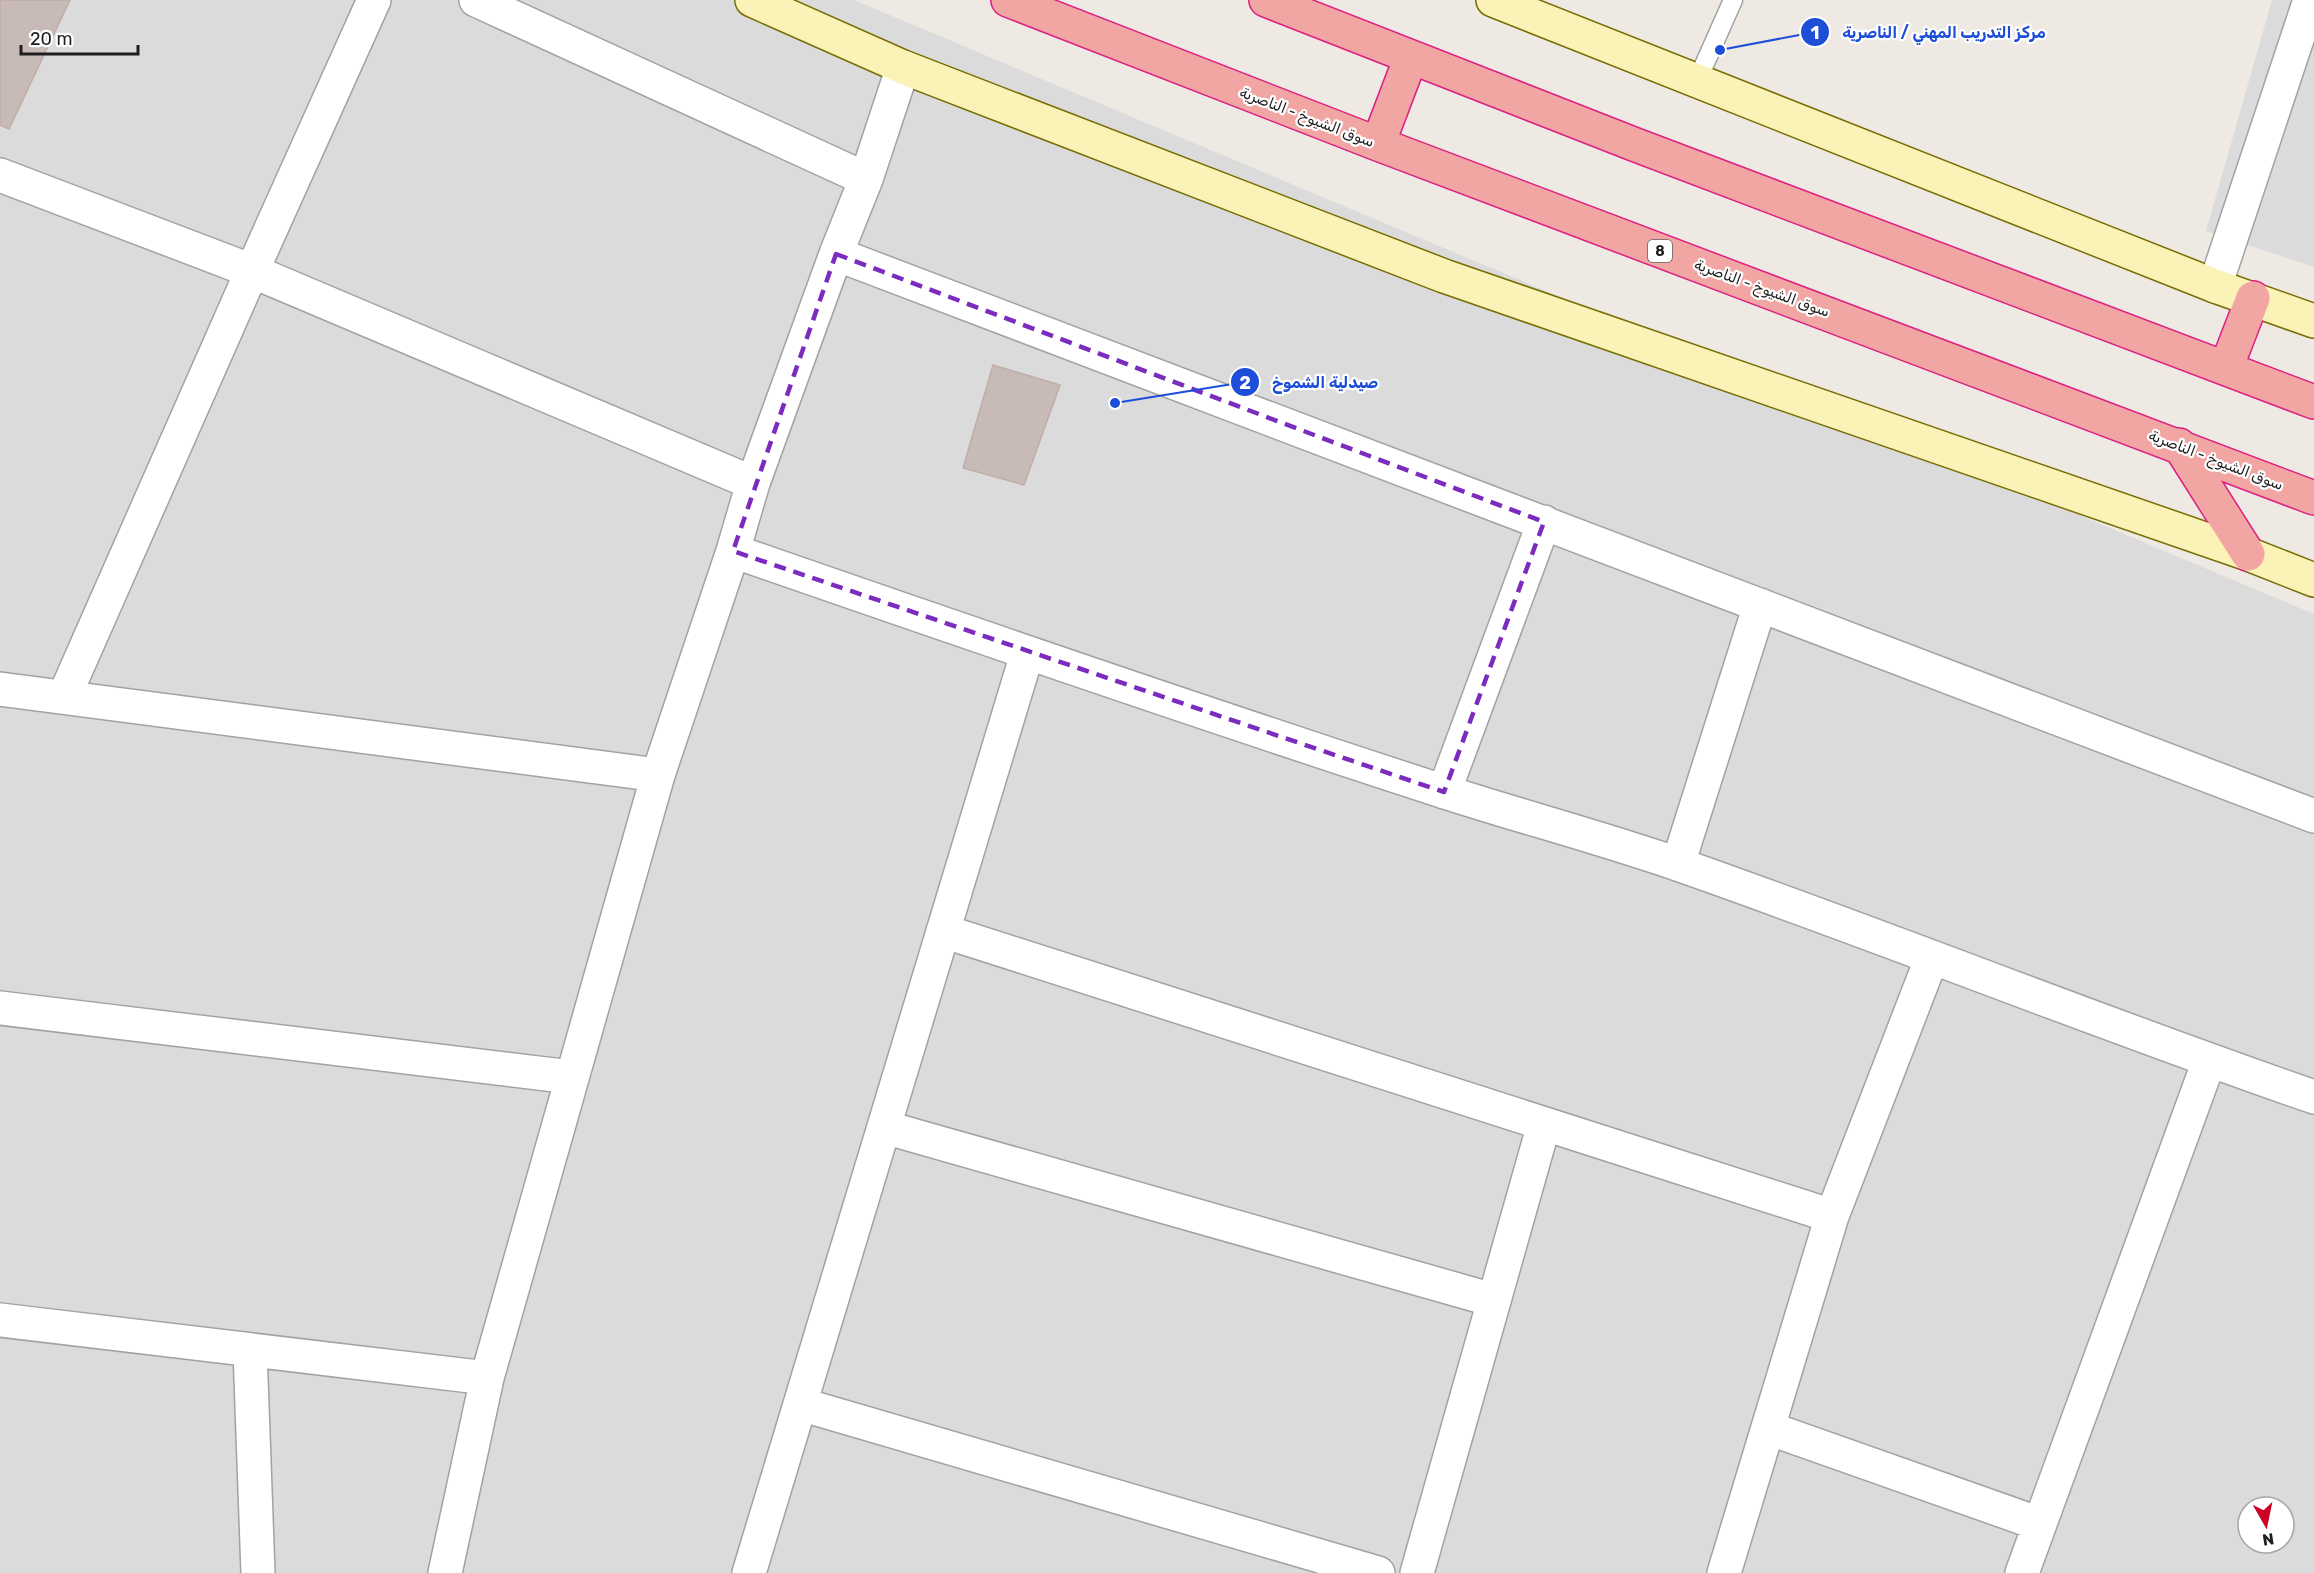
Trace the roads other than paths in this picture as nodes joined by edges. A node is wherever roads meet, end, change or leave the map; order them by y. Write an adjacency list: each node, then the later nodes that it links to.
1 (374, 0): 16 (street)
2 (476, 0): 14 (street)
3 (752, 0): 10 (main road)
4 (1008, 0): 12 (highway, سوق الشيوخ - الناصرية / 8)
5 (1266, 0): 9 (highway)
6 (1493, 0): 11 (main road)
7 (1733, 0): 11 (lane)
8 (2310, 0): 17 (street)
9 (1411, 57): 12 (highway); 20 (highway)
10 (903, 67): 14 (street); 27 (main road)
11 (1697, 81): 17 (main road)
12 (1378, 144): 22 (highway, سوق الشيوخ - الناصرية / 8)
13 (0, 175): 16 (street)
14 (866, 179): 15 (street)
15 (836, 254): 23 (street); 25 (street)
16 (252, 271): 23 (street); 32 (street)
17 (2215, 286): 18 (main road)
18 (2253, 298): 19 (main road); 20 (highway)
19 (2314, 321)
20 (2226, 368): 21 (highway)
21 (2314, 402)
22 (2179, 446): 24 (highway, سوق الشيوخ - الناصرية / 8); 27 (highway)
23 (753, 483): 26 (street)
24 (2314, 498)
25 (1544, 522): 29 (street); 34 (street)
26 (733, 550): 30 (street); 33 (street)
27 (2248, 554): 28 (main road)
28 (2314, 580)
29 (1760, 605): 35 (street); 36 (street)
30 (1027, 654): 34 (street); 37 (street)
31 (0, 689): 32 (street)
32 (64, 697): 33 (street)
33 (658, 775): 41 (street)
34 (1444, 792): 36 (street)
35 (2314, 816)
36 (1678, 864): 38 (street)
37 (943, 931): 43 (street); 44 (street)
38 (1932, 957): 40 (street); 45 (street)
39 (0, 1008): 41 (street)
40 (2209, 1061): 42 (street); 52 (street)
41 (571, 1077): 49 (street)
42 (2314, 1097)
43 (1544, 1124): 45 (street); 46 (street)
44 (884, 1127): 46 (street); 50 (street)
45 (1832, 1216): 51 (street)
46 (1493, 1300): 57 (street)
47 (0, 1320): 48 (street)
48 (250, 1350): 49 (street); 53 (street)
49 (487, 1378): 54 (street)
50 (800, 1404): 55 (street); 56 (street)
51 (1768, 1428): 52 (street); 58 (street)
52 (2040, 1524): 59 (street)
53 (258, 1573)
54 (445, 1573)
55 (749, 1573)
56 (1378, 1573)
57 (1417, 1573)
58 (1724, 1573)
59 (2022, 1573)

